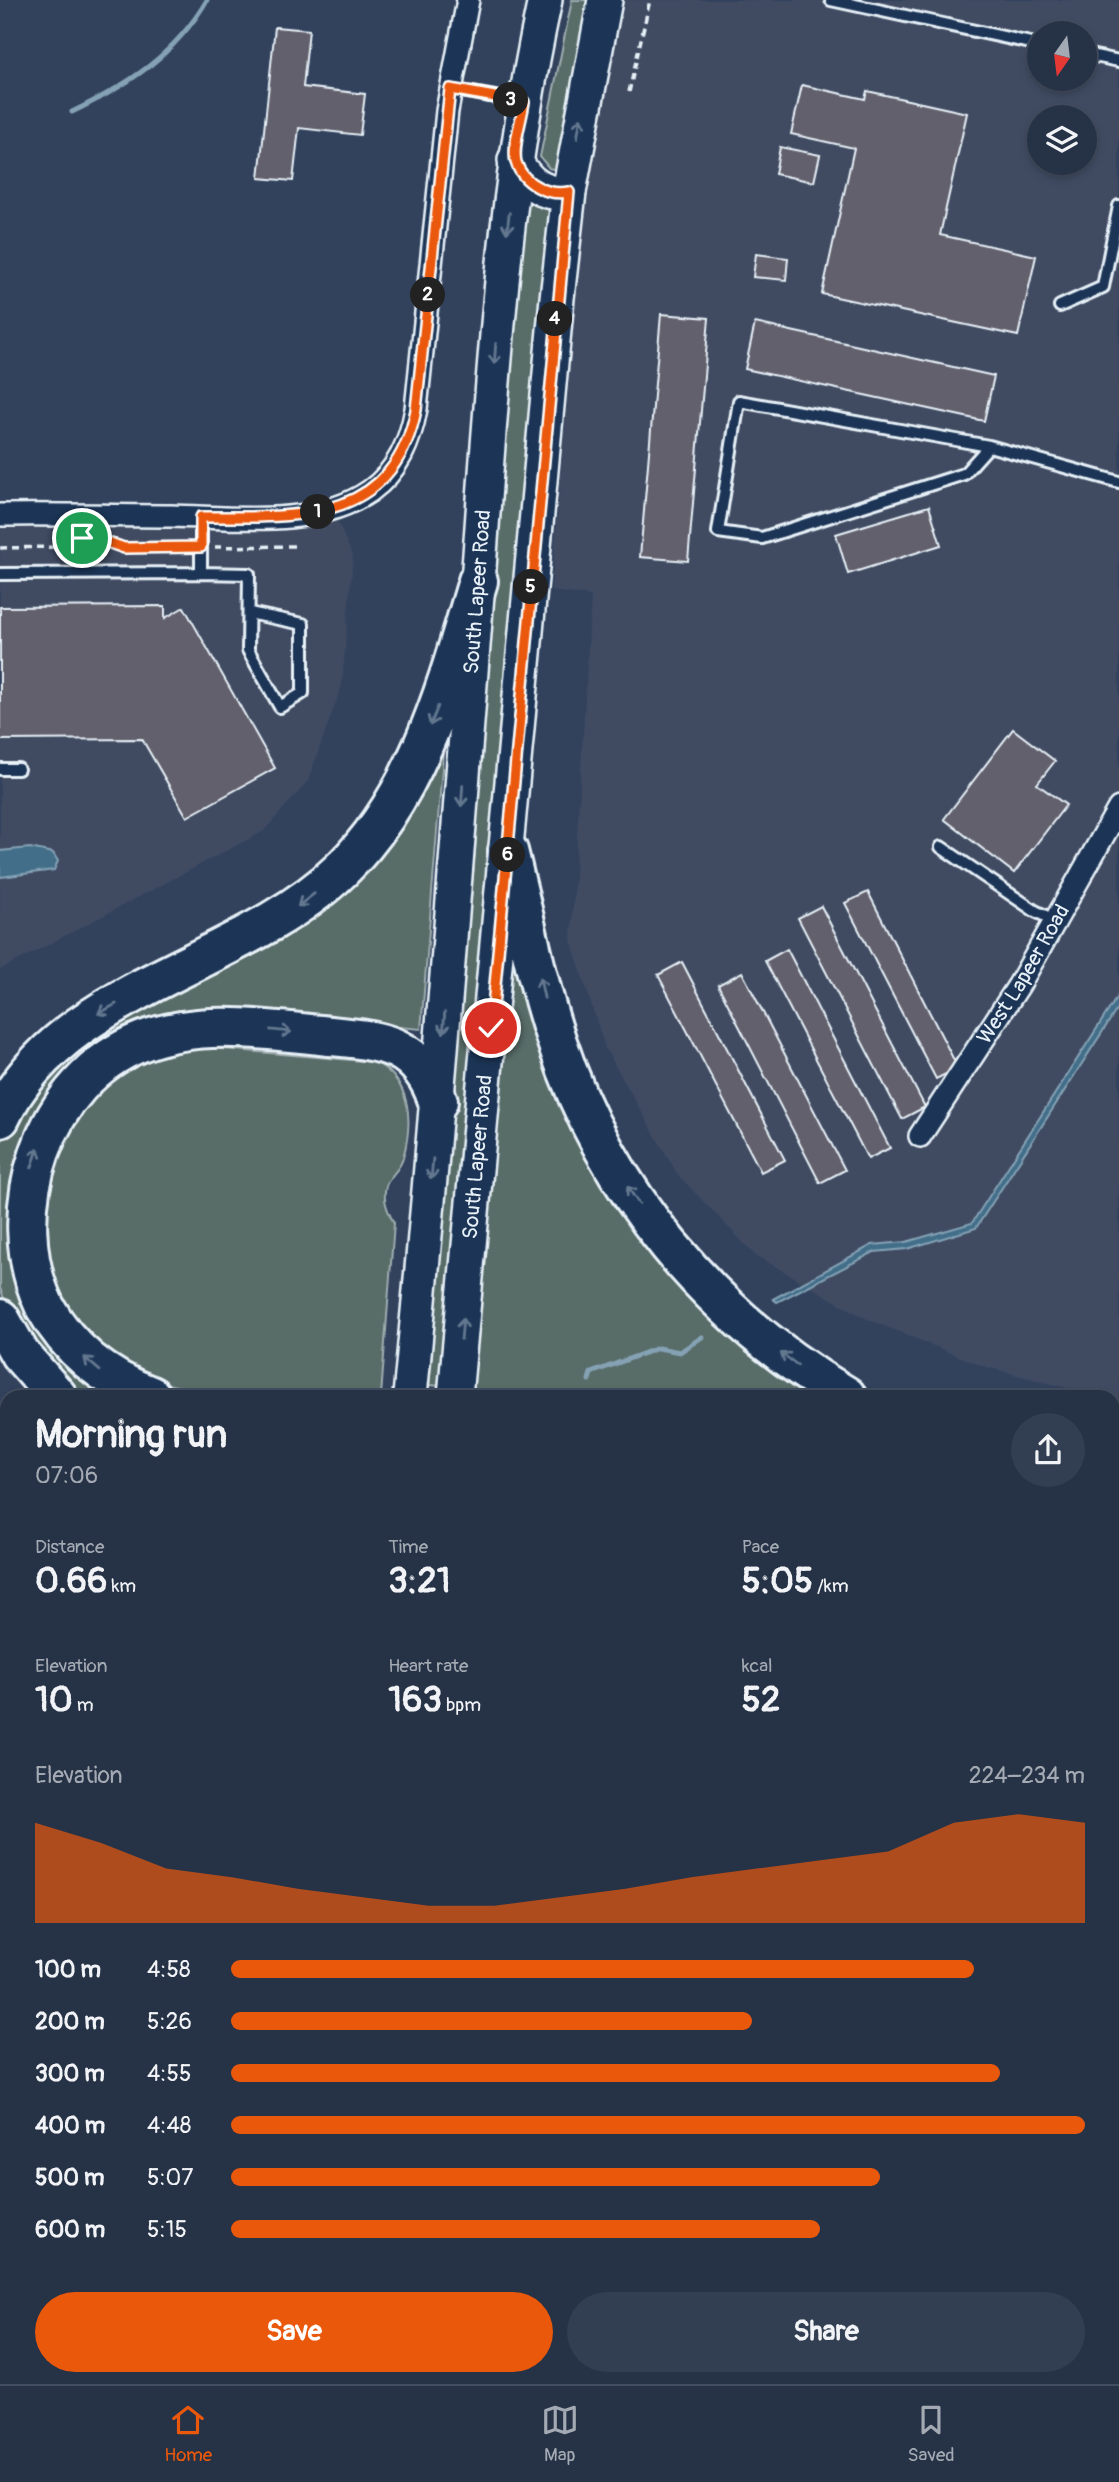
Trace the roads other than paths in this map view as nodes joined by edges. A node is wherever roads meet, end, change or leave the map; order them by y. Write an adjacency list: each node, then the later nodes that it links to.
1 (468, 0): 8 (street)
2 (545, 0): 9 (main road, South Lapeer Road)
3 (605, 0): 11 (main road, South Lapeer Road, one-way to 3)
4 (831, 0): 5 (lane)
5 (1027, 42)
6 (1097, 56): 7 (lane)
7 (1119, 61)
8 (450, 89): 9 (lane); 17 (street)
9 (524, 102): 10 (main road, South Lapeer Road)
10 (515, 160): 11 (main road); 20 (main road, South Lapeer Road, one-way to 20)
11 (569, 192): 26 (main road, South Lapeer Road)
12 (1119, 206): 13 (lane)
13 (1060, 306)
14 (989, 446): 14 (lane); 15 (lane)
15 (1119, 482)
16 (0, 514): 17 (street)
17 (201, 517): 18 (lane)
18 (201, 573): 19 (lane); 21 (lane)
19 (0, 574)
20 (478, 581): 28 (main road, South Lapeer Road, one-way to 28); 29 (highway, one-way to 29)
21 (249, 613): 21 (lane)
22 (0, 769): 23 (lane)
23 (18, 769)
24 (1119, 808): 27 (street, West Lapeer Road)
25 (941, 847): 27 (lane)
26 (508, 851): 35 (main road, South Lapeer Road, one-way to 26); 36 (highway, one-way to 26)
27 (1056, 921): 30 (street, West Lapeer Road)
28 (438, 1101): 33 (highway, one-way to 28); 34 (main road, South Lapeer Road, one-way to 34)
29 (0, 1118)
30 (920, 1136)
31 (0, 1320): 32 (highway)
32 (52, 1390)
33 (138, 1390)
34 (411, 1390)
35 (456, 1390)
36 (836, 1390)

